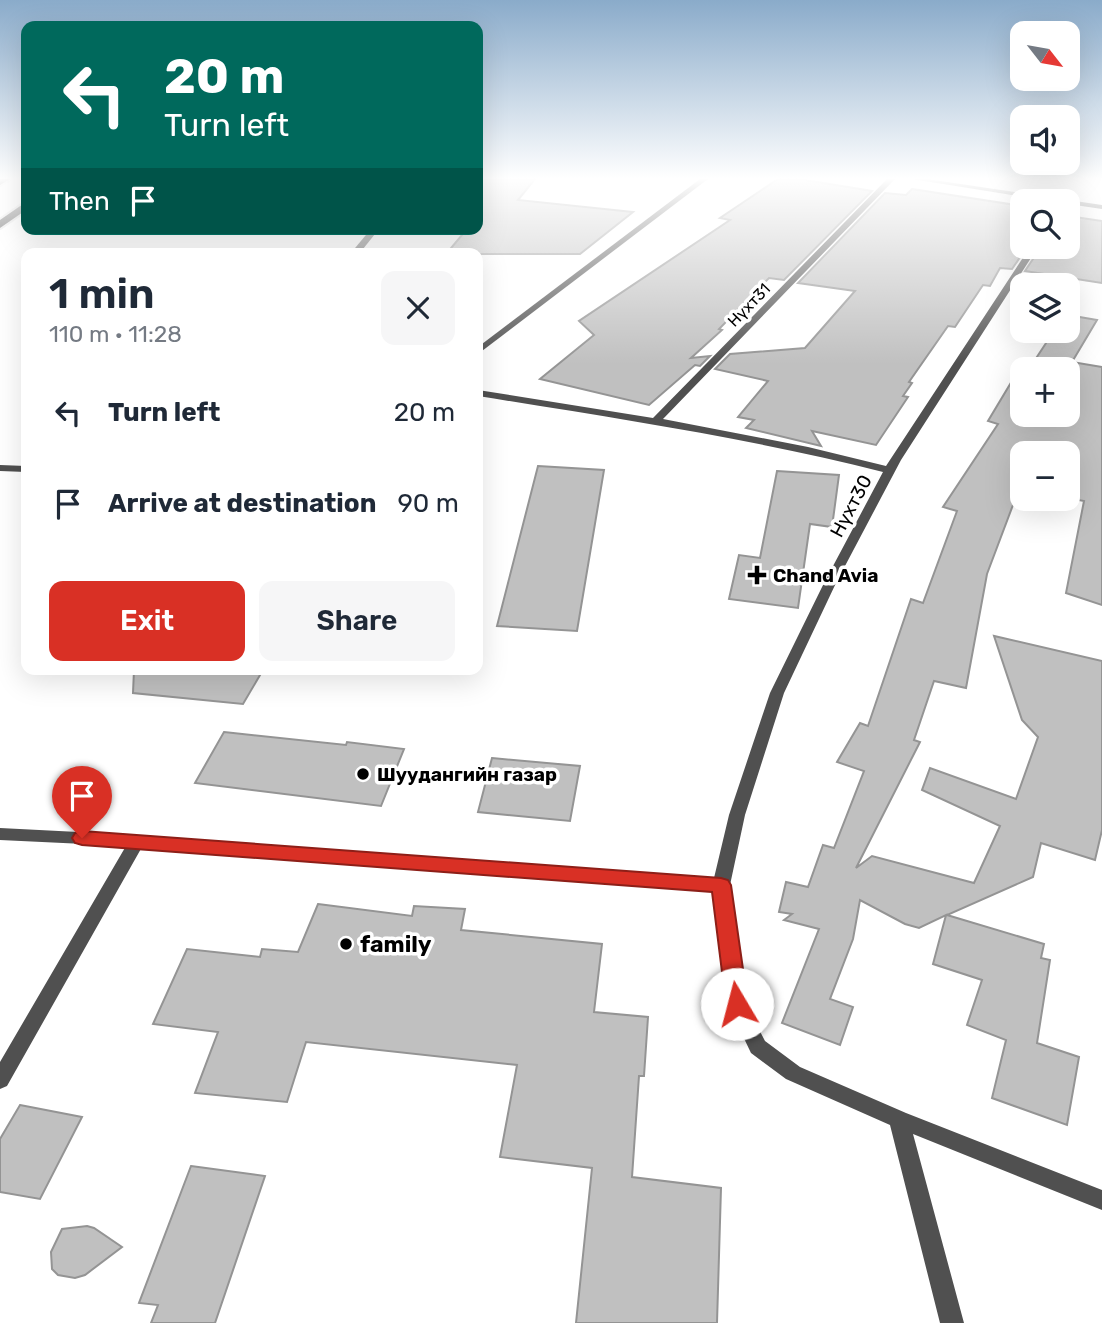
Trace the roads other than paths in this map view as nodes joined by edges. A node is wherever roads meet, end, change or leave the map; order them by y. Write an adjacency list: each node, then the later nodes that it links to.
1 (623, 241): 4 (street)
2 (831, 241): 6 (street, Нүхт31)
3 (1026, 259): 9 (street, Нүхт30)
4 (483, 347)
5 (483, 394): 6 (street)
6 (656, 421): 9 (street)
7 (0, 468): 8 (street)
8 (21, 469)
9 (891, 471): 12 (street, Нүхт30)
10 (0, 834): 11 (street)
11 (136, 841): 12 (street); 13 (street)
12 (721, 885): 14 (street)
13 (0, 1080)
14 (899, 1119): 15 (street); 16 (street)
15 (1102, 1200)
16 (952, 1323)

